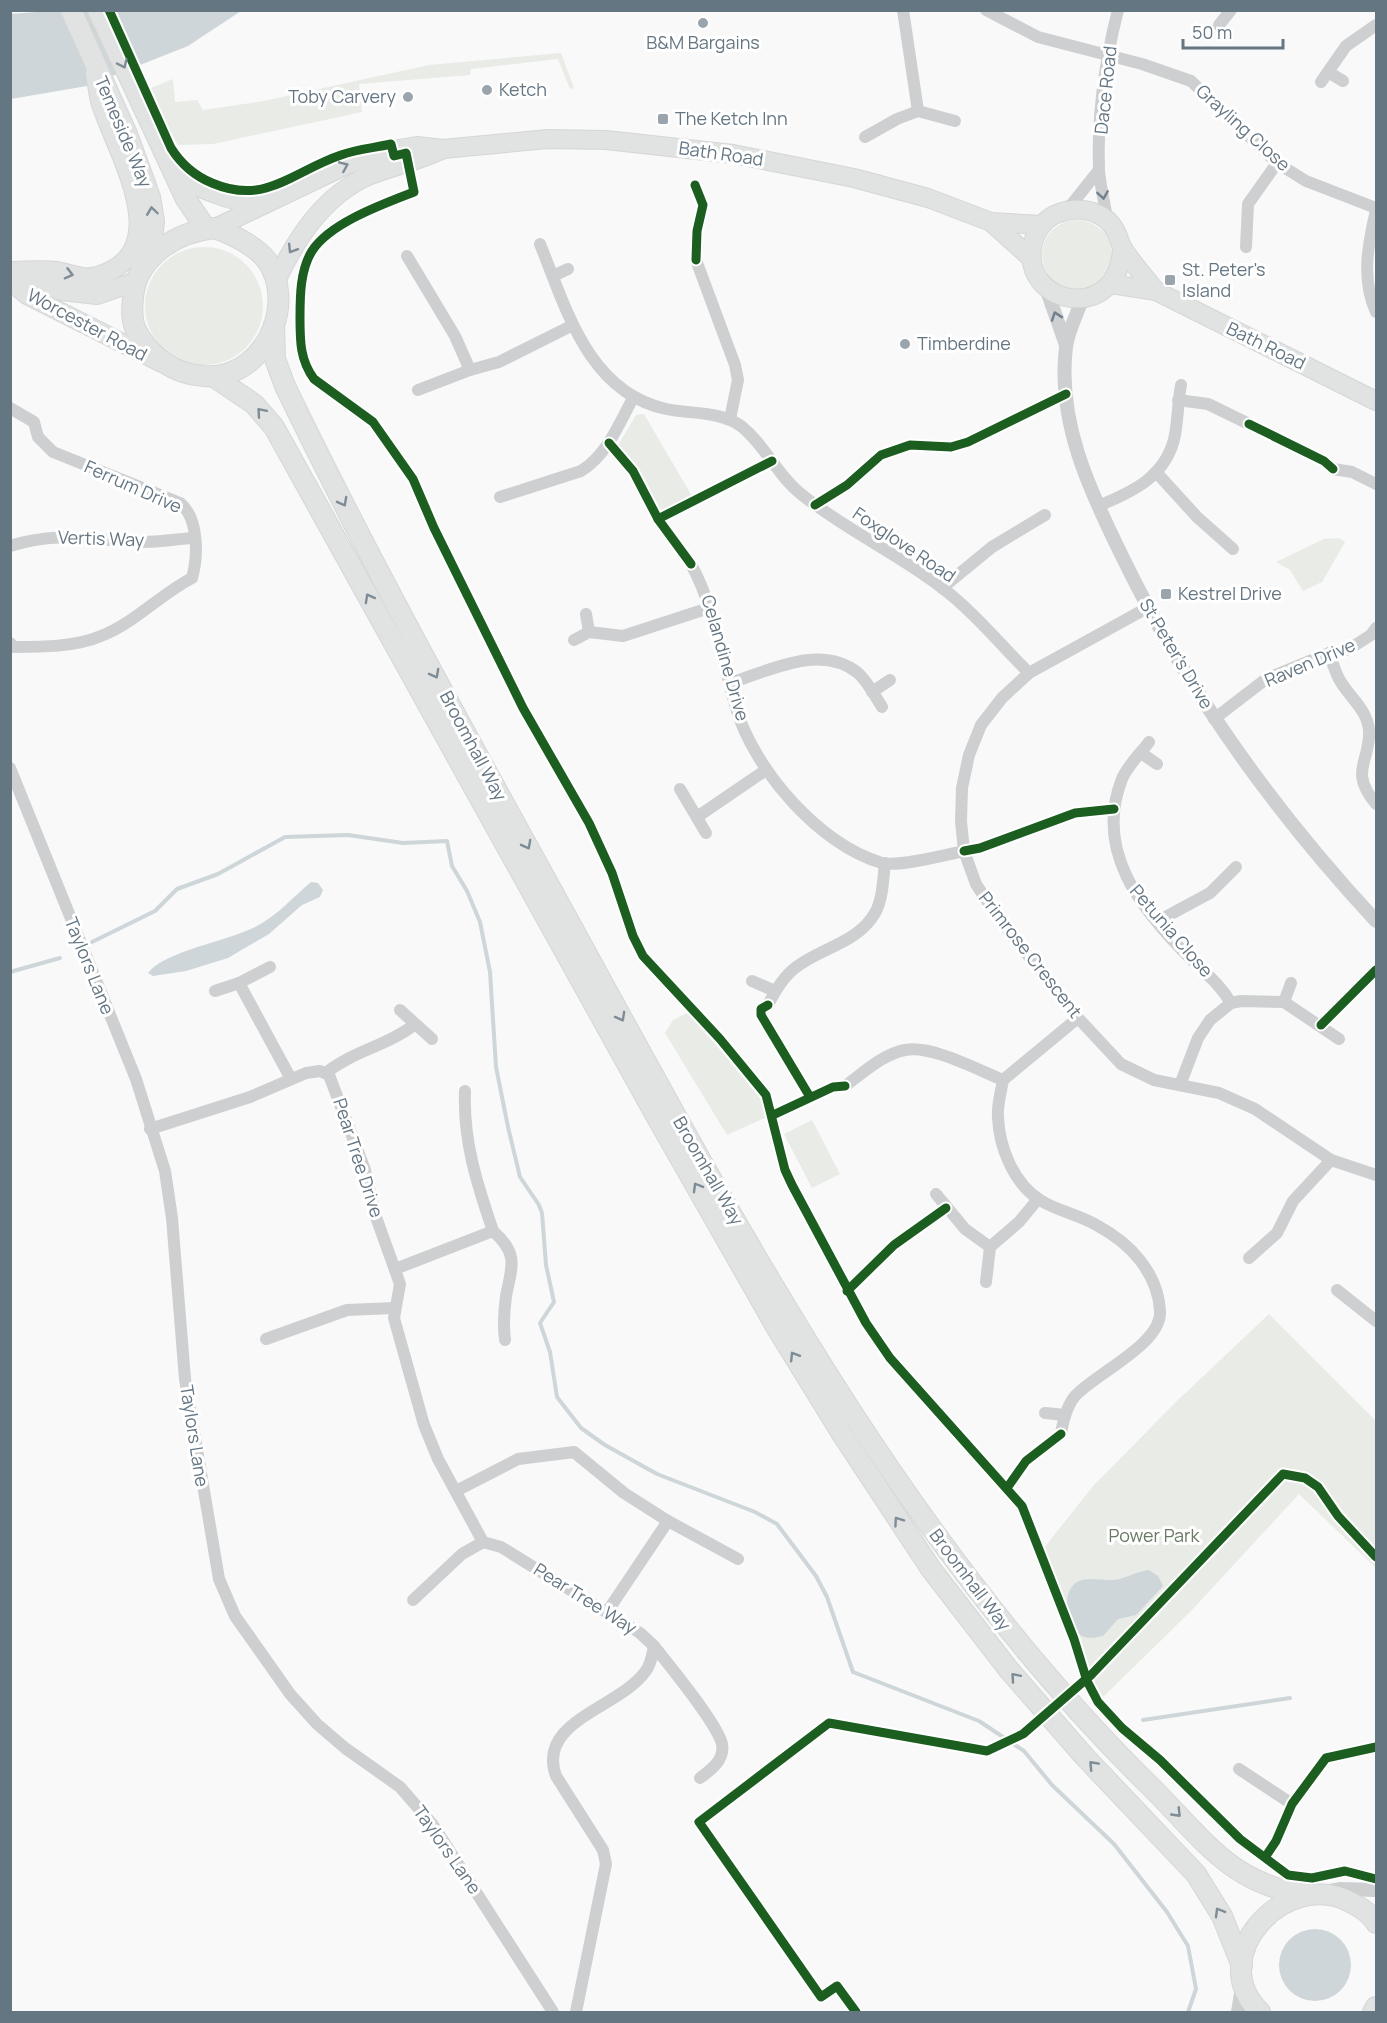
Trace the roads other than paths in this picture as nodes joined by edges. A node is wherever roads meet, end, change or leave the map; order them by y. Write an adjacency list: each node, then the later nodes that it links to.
1 (71, 10): 14 (highway, Temeside Way)
2 (98, 10): 19 (highway, Temeside Way, one-way to 19)
3 (903, 10): 12 (street)
4 (986, 10): 7 (street, Grayling Close)
5 (1118, 10): 10 (street, Dace Road)
6 (1231, 10): 8 (street)
7 (999, 13): 10 (street, Grayling Close)
8 (1219, 25)
9 (1377, 25): 11 (street)
10 (1106, 57): 17 (street, Grayling Close); 18 (street, Dace Road)
11 (1343, 81)
12 (918, 111): 13 (street); 15 (street)
13 (955, 121)
14 (121, 136): 32 (highway, Temeside Way, one-way to 14); 35 (main road, one-way to 14)
15 (865, 137)
16 (443, 148): 20 (main road, Bath Road, one-way to 16); 24 (main road, Bath Road); 37 (main road, Bath Road, one-way to 37)
17 (1277, 163): 22 (street, Grayling Close); 29 (street)
18 (1099, 170): 21 (street); 23 (street, Dace Road, one-way to 23)
19 (173, 173): 20 (main road); 26 (highway, Temeside Way)
20 (263, 205): 26 (main road, Bath Road)
21 (1068, 209): 23 (main road); 25 (main road)
22 (1377, 209): 44 (street)
23 (1107, 220): 28 (main road, Bath Road)
24 (991, 222): 25 (main road, Bath Road); 31 (main road, Bath Road)
25 (1042, 225): 31 (main road)
26 (211, 228): 32 (highway); 37 (highway)
27 (540, 244): 36 (street)
28 (1122, 246): 40 (main road); 42 (main road, Bath Road)
29 (1246, 247)
30 (407, 256): 49 (street)
31 (1031, 258): 41 (main road, Bath Road)
32 (150, 259): 39 (highway)
33 (696, 260): 57 (street)
34 (568, 269): 36 (street)
35 (10, 273): 39 (main road, Worcester Road)
36 (553, 276): 46 (street)
37 (277, 279): 45 (highway)
38 (10, 282): 48 (main road, Worcester Road)
39 (134, 282): 48 (highway)
40 (1111, 284): 42 (main road, Bath Road); 43 (main road)
41 (1046, 288): 43 (main road); 47 (street, St Peter's Drive, one-way to 41)
42 (1156, 291): 55 (main road, Bath Road)
43 (1082, 300): 47 (street, St Peter's Drive)
44 (1377, 312)
45 (274, 325): 50 (highway); 149 (highway, Broomhall Way, one-way to 149)
46 (573, 325): 49 (street); 53 (street)
47 (1066, 345): 63 (street, St Peter's Drive)
48 (166, 365): 50 (highway)
49 (470, 370): 52 (street)
50 (214, 377): 151 (highway, Broomhall Way, one-way to 50)
51 (1181, 385): 54 (street)
52 (418, 390)
53 (633, 398): 57 (street); 62 (street)
54 (1179, 400): 58 (street); 60 (street)
55 (1377, 401)
56 (10, 408): 65 (street, Ferrum Drive)
57 (730, 419): 69 (street, Foxglove Road)
58 (1249, 424)
59 (1333, 469): 61 (street)
60 (1156, 472): 63 (street); 67 (street)
61 (1377, 484)
62 (500, 497)
63 (1098, 506): 71 (street, St Peter's Drive)
64 (1045, 515): 69 (street)
65 (194, 538): 66 (street, Vertis Way); 76 (street, Ferrum Drive)
66 (10, 546)
67 (1233, 549)
68 (691, 564): 70 (street, Celandine Drive)
69 (942, 588): 78 (street, Foxglove Road)
70 (709, 608): 74 (street); 80 (street, Celandine Drive)
71 (1147, 608): 78 (street, Primrose Crescent); 83 (street, St Peter's Drive)
72 (586, 614): 74 (street)
73 (1377, 628): 77 (street, Raven Drive)
74 (588, 632): 75 (street)
75 (574, 640)
76 (10, 644)
77 (1329, 653): 83 (street, Raven Drive); 90 (street)
78 (1029, 673): 93 (street, Primrose Crescent)
79 (890, 680): 81 (street)
80 (730, 683): 81 (street); 88 (street, Celandine Drive)
81 (872, 692): 82 (street)
82 (882, 707)
83 (1214, 719): 97 (street, St Peter's Drive)
84 (1149, 742): 85 (street, Petunia Close)
85 (1141, 753): 86 (street); 96 (street, Petunia Close)
86 (1157, 765)
87 (10, 768): 118 (street, Taylors Lane)
88 (766, 770): 91 (street); 94 (street, Celandine Drive)
89 (680, 789): 91 (street)
90 (1377, 804)
91 (697, 817): 92 (street)
92 (706, 833)
93 (964, 851): 94 (street); 108 (street, Primrose Crescent)
94 (885, 863): 103 (street)
95 (1236, 867): 96 (street)
96 (1158, 921): 105 (street, Petunia Close)
97 (1377, 921)
98 (270, 967): 100 (street)
99 (753, 981): 103 (street)
100 (239, 983): 102 (street); 113 (street)
101 (1291, 983): 104 (street)
102 (215, 991)
103 (775, 991): 106 (street)
104 (1284, 1002): 105 (street); 111 (street)
105 (1232, 1003): 115 (street)
106 (768, 1005)
107 (400, 1010): 109 (street)
108 (1078, 1018): 114 (street); 115 (street, Primrose Crescent)
109 (414, 1024): 110 (street); 112 (street)
110 (432, 1039)
111 (1339, 1039)
112 (326, 1072): 113 (street); 126 (street, Pear Tree Drive)
113 (291, 1079): 118 (street)
114 (1003, 1080): 116 (street); 122 (street)
115 (1180, 1085): 119 (street, Primrose Crescent)
116 (844, 1086)
117 (465, 1091): 123 (street)
118 (150, 1130): 153 (street, Taylors Lane)
119 (1331, 1160): 120 (street, Primrose Crescent); 125 (street)
120 (1377, 1175)
121 (936, 1194): 124 (street)
122 (1038, 1199): 124 (street); 134 (street)
123 (493, 1231): 126 (street); 132 (street)
124 (990, 1247): 127 (street)
125 (1249, 1257)
126 (395, 1269): 129 (street, Pear Tree Drive)
127 (986, 1282)
128 (1336, 1290): 130 (street)
129 (394, 1308): 131 (street); 136 (street, Pear Tree Drive)
130 (1377, 1321)
131 (266, 1339)
132 (505, 1340)
133 (1045, 1413): 134 (street)
134 (1065, 1415): 135 (street)
135 (1061, 1434)
136 (456, 1491): 137 (street); 138 (street, Pear Tree Drive)
137 (668, 1521): 139 (street); 141 (street)
138 (483, 1542): 140 (street); 141 (street, Pear Tree Way)
139 (738, 1559)
140 (413, 1600)
141 (606, 1612): 142 (street, Pear Tree Way)
142 (654, 1646): 145 (street); 154 (street, Pear Tree Way)
143 (1377, 1747): 146 (street)
144 (1239, 1769): 146 (street)
145 (700, 1778)
146 (1292, 1804): 147 (street)
147 (1276, 1841)
148 (1377, 1890): 149 (street)
149 (1314, 1894): 150 (highway, Broomhall Way); 151 (highway)
150 (1377, 1923)
151 (1243, 1973): 155 (street); 156 (highway, Broomhall Way)
152 (1377, 2007): 157 (highway)
153 (553, 2013)
154 (576, 2013)
155 (1238, 2013)
156 (1260, 2013)
157 (1373, 2013)

